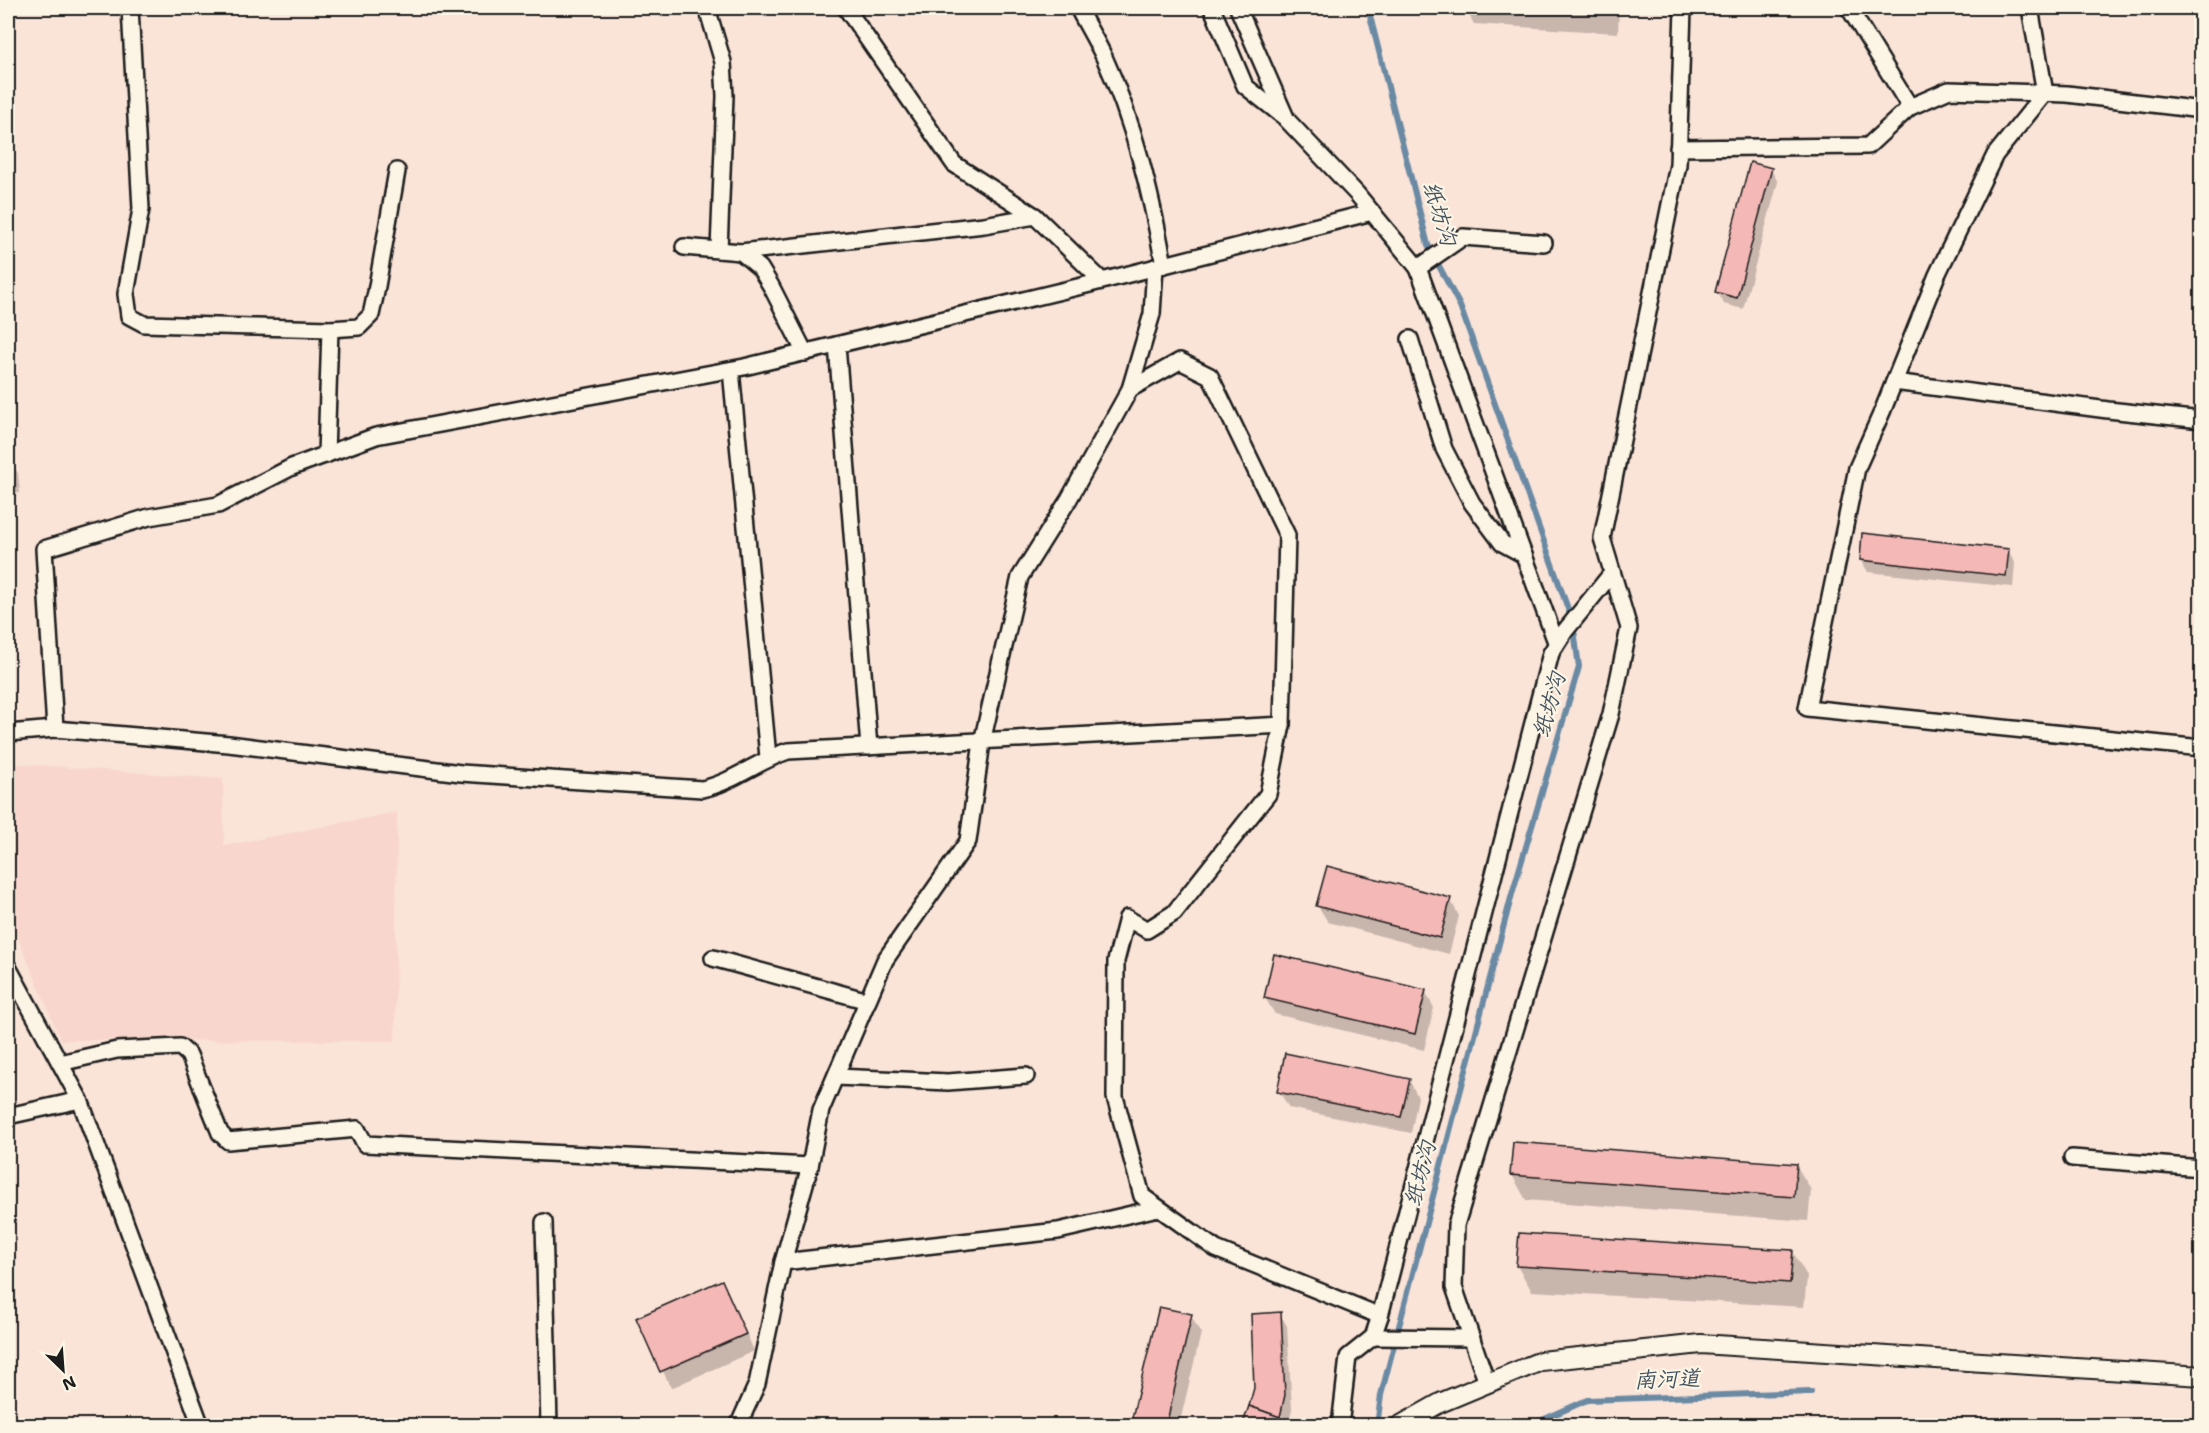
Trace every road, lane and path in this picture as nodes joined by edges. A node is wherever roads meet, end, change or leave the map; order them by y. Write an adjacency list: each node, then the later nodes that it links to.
1 (130, 8): 25 (street)
2 (706, 8): 20 (street)
3 (846, 8): 17 (street)
4 (1078, 8): 23 (street)
5 (1212, 8): 13 (street)
6 (1238, 8): 13 (street)
7 (1683, 8): 14 (street)
8 (1849, 8): 11 (street)
9 (2030, 8): 10 (street)
10 (2046, 93): 11 (street); 12 (street); 30 (street)
11 (1910, 107): 14 (street)
12 (2202, 110)
13 (1287, 120): 16 (street)
14 (1678, 148): 35 (street)
15 (397, 171): 25 (street)
16 (1372, 212): 22 (street); 23 (street)
17 (1035, 216): 21 (street); 24 (street)
18 (1544, 243): 22 (street)
19 (684, 247): 20 (street)
20 (719, 250): 21 (street)
21 (741, 252): 28 (street)
22 (1425, 264): 34 (street)
23 (1160, 266): 24 (street); 31 (street)
24 (1102, 281): 27 (street)
25 (330, 329): 33 (street)
26 (1410, 339): 34 (street)
27 (837, 345): 28 (street); 41 (street)
28 (805, 352): 29 (street)
29 (731, 370): 33 (street); 43 (street)
30 (1894, 382): 32 (street); 42 (street)
31 (1130, 389): 37 (street); 40 (street)
32 (2202, 420)
33 (326, 455): 38 (street)
34 (1524, 555): 36 (street)
35 (1612, 573): 36 (street); 60 (street)
36 (1561, 637): 58 (street)
37 (1282, 725): 40 (street); 55 (street)
38 (55, 729): 39 (street); 43 (street)
39 (8, 733)
40 (982, 742): 41 (street); 46 (street)
41 (869, 747): 43 (street)
42 (2202, 748)
43 (768, 757)
44 (713, 958): 46 (street)
45 (8, 967): 47 (street)
46 (868, 1001): 49 (street)
47 (60, 1063): 50 (street); 53 (street)
48 (1026, 1076): 49 (street)
49 (836, 1077): 53 (street)
50 (80, 1100): 51 (street); 64 (street)
51 (8, 1116)
52 (2072, 1158): 54 (street)
53 (810, 1166): 57 (street)
54 (2202, 1168)
55 (1158, 1208): 57 (street); 58 (street)
56 (544, 1222): 65 (street)
57 (783, 1262): 66 (street)
58 (1380, 1316): 59 (street)
59 (1380, 1337): 60 (street); 67 (street)
60 (1472, 1338): 62 (street)
61 (2202, 1376): 62 (street)
62 (1487, 1383): 63 (street)
63 (1403, 1423)
64 (201, 1425)
65 (549, 1425)
66 (738, 1425)
67 (1340, 1425)

